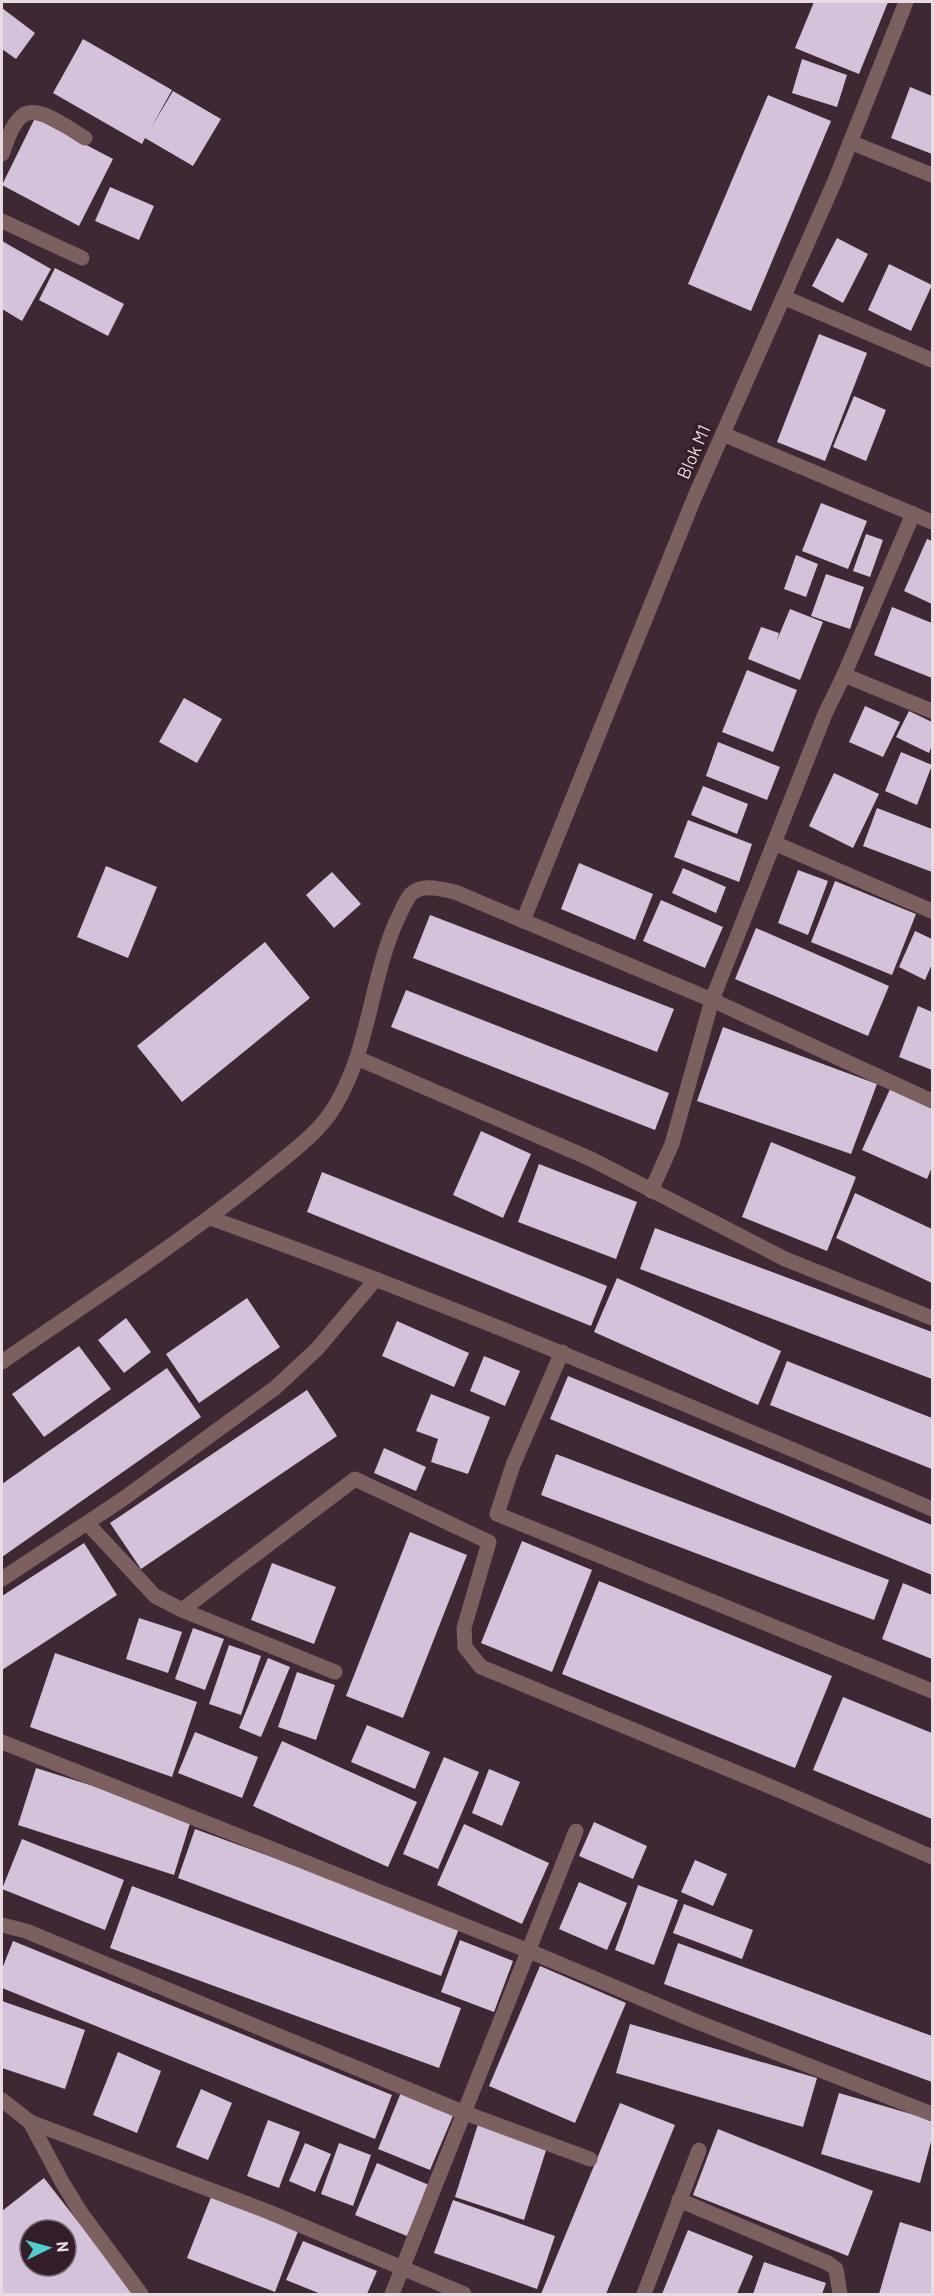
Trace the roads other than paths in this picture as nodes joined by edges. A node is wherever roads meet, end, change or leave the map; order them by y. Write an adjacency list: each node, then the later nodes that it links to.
1 (906, 2): 3 (street, Blok M1)
2 (86, 138): 4 (street)
3 (850, 142): 5 (street); 8 (street, Blok M1)
4 (2, 154)
5 (933, 175)
6 (2, 221): 7 (street)
7 (82, 258)
8 (783, 297): 9 (street); 10 (street, Blok M1)
9 (933, 360)
10 (723, 434): 11 (street); 17 (street, Blok M1)
11 (913, 514): 12 (street); 13 (street)
12 (933, 522)
13 (844, 675): 14 (street); 15 (street)
14 (933, 711)
15 (774, 843): 16 (street); 18 (street)
16 (933, 911)
17 (523, 921): 18 (street); 19 (street)
18 (712, 1000): 20 (street); 21 (street)
19 (357, 1058): 21 (street); 22 (street)
20 (933, 1101)
21 (651, 1191): 24 (street)
22 (210, 1218): 23 (street); 26 (street)
23 (376, 1279): 25 (street); 28 (street)
24 (933, 1318)
25 (562, 1352): 27 (street); 32 (street)
26 (2, 1362)
27 (933, 1509)
28 (88, 1524): 29 (street); 30 (street)
29 (2, 1579)
30 (182, 1610): 31 (street); 35 (street)
31 (335, 1672)
32 (933, 1691)
33 (2, 1742): 37 (street)
34 (576, 1831): 37 (street)
35 (933, 1857)
36 (2, 1925): 39 (street)
37 (529, 1951): 39 (street); 40 (street)
38 (2, 2100): 41 (street)
39 (465, 2114): 43 (street); 45 (street)
40 (933, 2114)
41 (30, 2122): 45 (street); 46 (street)
42 (699, 2150): 44 (street)
43 (590, 2159)
44 (679, 2200): 49 (street); 50 (street)
45 (402, 2268): 47 (street); 48 (street)
46 (141, 2295)
47 (392, 2295)
48 (464, 2295)
49 (644, 2295)
50 (840, 2295)

